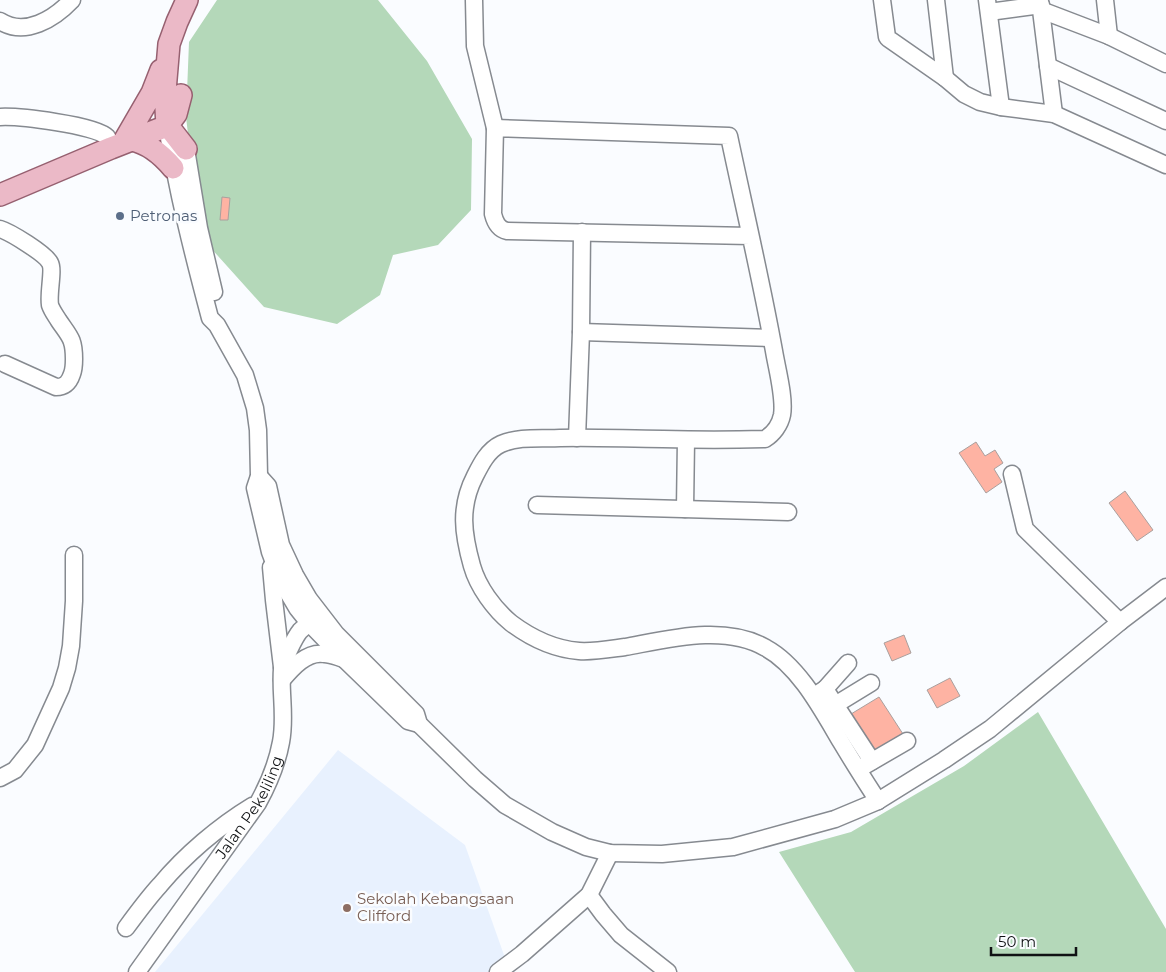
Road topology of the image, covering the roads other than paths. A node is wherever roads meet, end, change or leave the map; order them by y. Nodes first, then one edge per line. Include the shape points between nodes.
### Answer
1 (72, 0) edge
2 (187, 0) edge
3 (201, 0) edge
4 (474, 0) edge
5 (882, 0) edge
6 (936, 0) edge
7 (1105, 0) edge
8 (1041, 5) edge
9 (988, 6) edge
10 (0, 21) edge
11 (1109, 36) junction
12 (170, 44) junction
13 (1166, 64) edge
14 (1048, 66) junction
15 (946, 78) junction
16 (181, 95) junction
17 (1000, 107) junction
18 (1054, 114) junction
19 (0, 117) edge
20 (1166, 121) edge
21 (166, 126) junction
22 (495, 128) junction
23 (122, 143) junction
24 (186, 149) junction
25 (1164, 160) edge
26 (174, 168) junction
27 (0, 195) edge
28 (0, 229) edge
29 (582, 232) junction
30 (750, 236) junction
31 (217, 325) junction
32 (581, 332) junction
33 (771, 338) junction
34 (5, 364) dead end
35 (577, 438) junction
36 (686, 440) junction
37 (1012, 474) dead end
38 (259, 476) junction
39 (536, 505) dead end
40 (685, 509) junction
41 (788, 512) dead end
42 (270, 552) junction
43 (74, 555) dead end
44 (1166, 587) edge
45 (309, 599) junction
46 (1120, 622) junction
47 (309, 623) junction
48 (336, 634) junction
49 (344, 659) junction
50 (848, 663) dead end
51 (282, 673) junction
52 (871, 683) dead end
53 (819, 693) junction
54 (835, 705) junction
55 (419, 724) junction
56 (907, 741) dead end
57 (872, 761) junction
58 (857, 769) junction
59 (0, 778) edge
60 (878, 801) junction
61 (258, 802) junction
62 (610, 853) junction
63 (589, 895) junction
64 (126, 928) dead end
65 (137, 972) edge
66 (498, 972) edge
67 (668, 972) edge

1 - 10 street via 60,12 40,23 21,28
2 - 12 main road
3 - 16 main road via 183,44
4 - 22 street via 475,46
5 - 15 street via 889,40
6 - 15 street
7 - 11 street
8 - 9 street
8 - 11 street
8 - 14 street
9 - 17 street
11 - 13 street
12 - 21 main road via 165,91
12 - 23 main road via 152,93
14 - 18 street
14 - 20 street
15 - 17 street via 964,94
16 - 21 main road via 176,114
16 - 24 main road
17 - 18 street
18 - 25 street
19 - 23 street via 29,118 89,128
21 - 23 main road
21 - 24 main road
21 - 26 street
22 - 29 street via 493,214 498,226 507,231
22 - 30 street via 729,136
23 - 26 main road via 137,141 163,156
23 - 27 main road
24 - 31 street via 199,228 220,317
26 - 31 street via 195,264 210,318
28 - 34 street via 50,261 51,306 74,346 74,369 63,387 56,387
29 - 30 street
29 - 32 street
30 - 33 street
31 - 38 street via 244,375 254,408
32 - 33 street
32 - 35 street
33 - 36 street via 783,402 782,417 773,434 765,440
35 - 36 street
35 - 53 street via 511,440 498,445 490,451 471,484 465,502 467,547 474,574 505,618 541,642 578,651 598,651 690,636 735,637 768,648
36 - 40 street
37 - 46 street via 1025,529
38 - 42 street via 255,488
38 - 45 street via 268,486 281,545
39 - 40 street
40 - 41 street
42 - 47 street via 284,586
42 - 51 street
43 - 59 street via 71,646 61,688 35,745 15,770
44 - 46 street
45 - 47 street
45 - 48 street
46 - 60 street via 990,729
47 - 48 street
47 - 49 street
47 - 51 street, Jalan Pekeliling via 297,634
48 - 55 street via 416,714
49 - 51 street via 324,653 306,658
49 - 55 street via 408,721
50 - 53 street
51 - 61 street, Jalan Pekeliling via 282,740 270,781
52 - 54 street
53 - 54 street
53 - 58 street
54 - 57 street
55 - 62 street via 505,805 552,832 586,847
56 - 57 street
57 - 58 street
58 - 60 street
60 - 62 street via 835,819 733,846 662,854
61 - 64 street via 200,845 161,884
61 - 65 street, Jalan Pekeliling
62 - 63 street
63 - 66 street
63 - 67 street via 621,934

